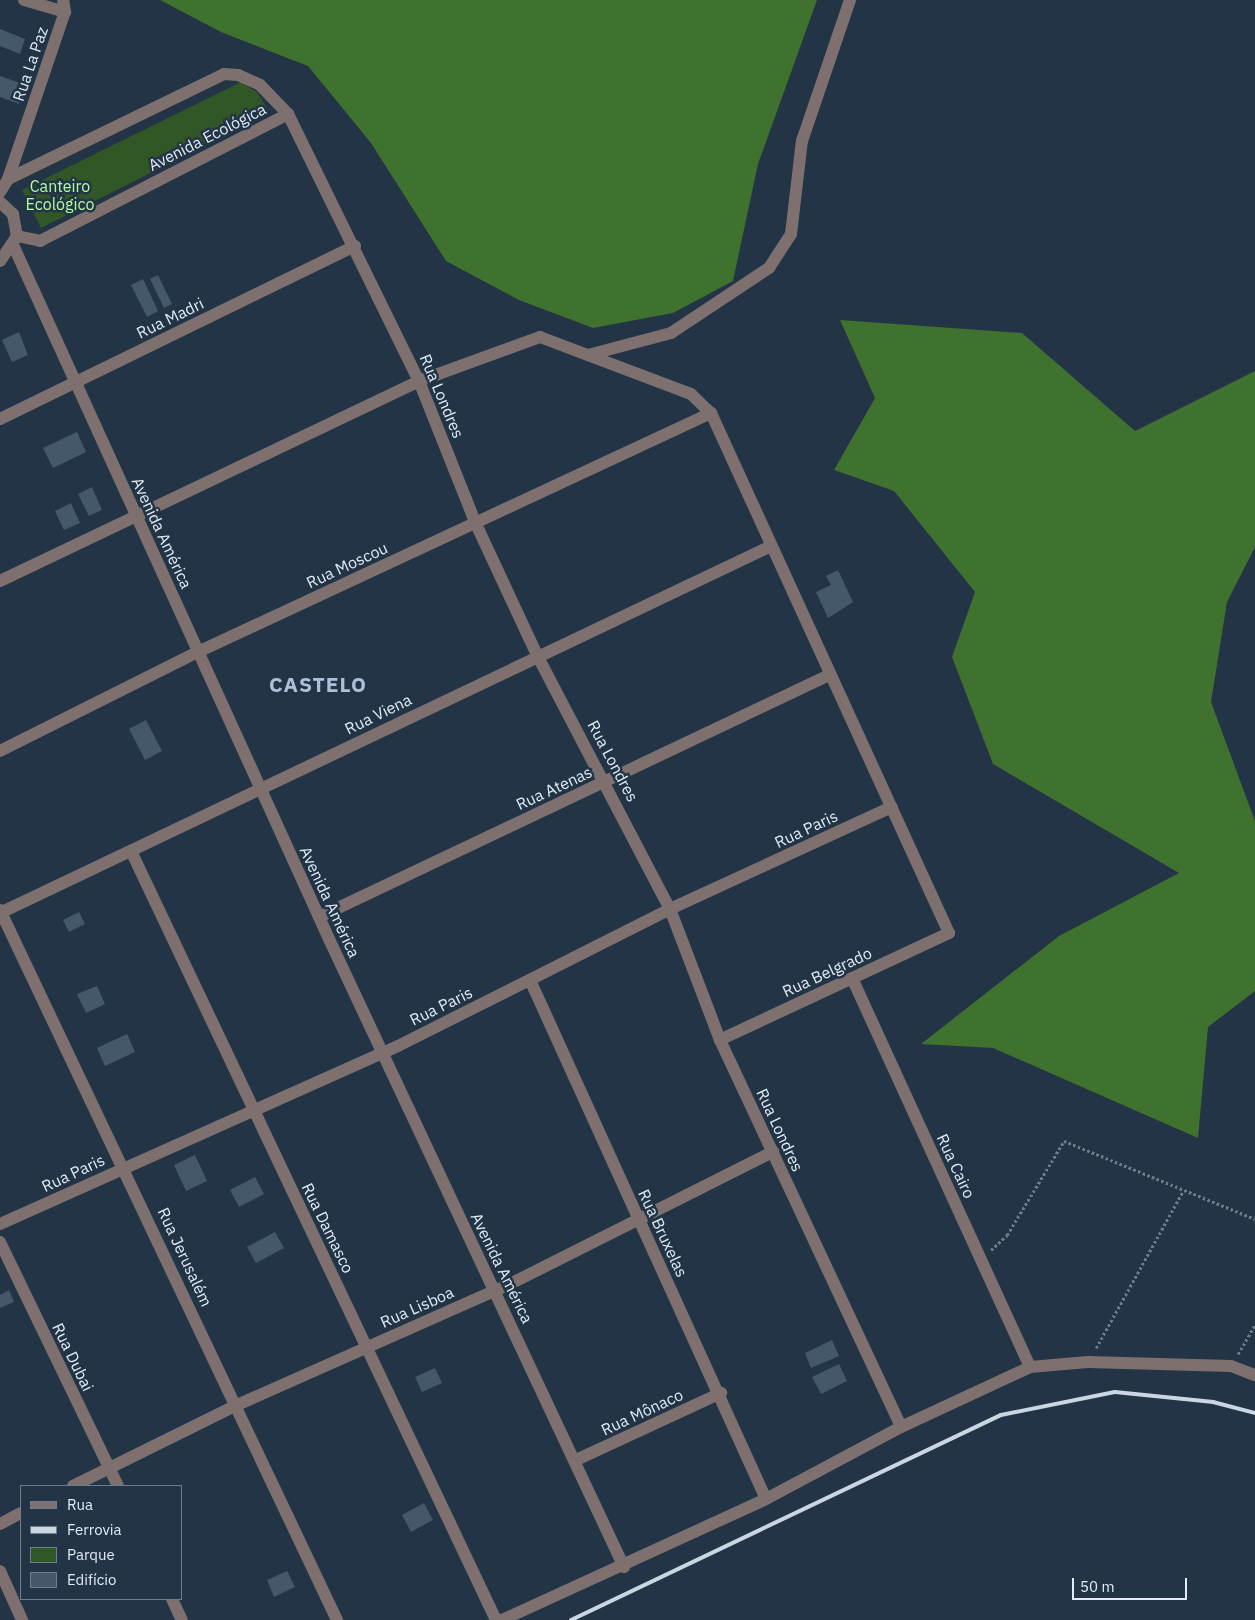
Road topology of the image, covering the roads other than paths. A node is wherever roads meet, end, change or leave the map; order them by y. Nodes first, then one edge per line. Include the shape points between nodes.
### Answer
1 (24, 0) edge
2 (850, 0) edge
3 (64, 6) edge
4 (288, 114) junction
5 (8, 179) junction
6 (0, 192) edge
7 (0, 202) edge
8 (15, 242) junction
9 (355, 246) junction
10 (0, 261) edge
11 (588, 355) junction
12 (419, 381) junction
13 (73, 383) junction
14 (711, 413) junction
15 (0, 418) edge
16 (136, 517) junction
17 (475, 522) junction
18 (771, 546) junction
19 (0, 581) edge
20 (200, 651) junction
21 (537, 655) junction
22 (829, 675) junction
23 (0, 751) edge
24 (606, 781) junction
25 (261, 789) junction
26 (892, 807) junction
27 (131, 851) junction
28 (670, 909) junction
29 (0, 911) edge
30 (318, 917) junction
31 (852, 978) junction
32 (530, 980) junction
33 (720, 1040) junction
34 (381, 1053) junction
35 (252, 1108) junction
36 (772, 1152) junction
37 (124, 1167) junction
38 (639, 1221) junction
39 (0, 1224) edge
40 (0, 1242) edge
41 (494, 1291) junction
42 (368, 1347) junction
43 (1030, 1367) junction
44 (1255, 1375) edge
45 (721, 1394) junction
46 (237, 1405) junction
47 (900, 1427) junction
48 (576, 1460) junction
49 (108, 1468) junction
50 (75, 1485) edge
51 (117, 1485) edge
52 (766, 1499) junction
53 (20, 1514) edge
54 (0, 1524) edge
55 (624, 1567) junction
56 (0, 1570) edge
57 (172, 1600) edge
58 (22, 1620) edge
59 (182, 1620) edge
60 (337, 1620) edge
61 (496, 1620) edge
62 (502, 1620) edge

1 - 3 street
2 - 11 street via 802,141 791,234 769,268 671,333
3 - 5 street, Rua La Paz
4 - 5 street, Avenida Ecológica via 260,85 238,74 224,74
4 - 8 street, Avenida Ecológica via 40,241
4 - 9 street, Rua Londres
5 - 6 street, Rua La Paz
7 - 8 street, Avenida América via 13,214
8 - 10 street
8 - 13 street, Avenida América
9 - 12 street, Rua Londres
9 - 13 street, Rua Madri
11 - 12 street via 540,337
11 - 14 street via 691,394
12 - 16 street
12 - 17 street, Rua Londres
13 - 15 street, Rua Madri
13 - 16 street, Avenida América
14 - 17 street, Rua Moscou
14 - 18 street
16 - 19 street
16 - 20 street, Avenida América
17 - 20 street, Rua Moscou
17 - 21 street, Rua Londres
18 - 21 street, Rua Viena
18 - 22 street
20 - 23 street, Rua Moscou
20 - 25 street, Avenida América
21 - 24 street, Rua Londres
21 - 25 street, Rua Viena
22 - 24 street, Rua Atenas
22 - 26 street
24 - 28 street, Rua Londres
24 - 30 street, Rua Atenas
25 - 27 street, Rua Viena
25 - 30 street, Avenida América
26 - 28 street, Rua Paris
26 - 31 street, Rua Belgrado via 948,933
27 - 29 street, Rua Viena
27 - 35 street, Rua Damasco
28 - 32 street, Rua Paris
28 - 33 street, Rua Londres
29 - 37 street, Rua Jerusalém
30 - 34 street, Avenida América
31 - 33 street, Rua Belgrado
31 - 43 street, Rua Cairo
32 - 34 street, Rua Paris
32 - 38 street, Rua Bruxelas
33 - 36 street, Rua Londres
34 - 35 street, Rua Paris
34 - 41 street, Avenida América
35 - 37 street, Rua Paris
35 - 42 street, Rua Damasco
36 - 38 street, Rua Lisboa
36 - 47 street, Rua Londres
37 - 39 street, Rua Paris
37 - 46 street, Rua Jerusalém
38 - 41 street, Rua Lisboa
38 - 45 street, Rua Bruxelas
40 - 49 street, Rua Dubai
41 - 42 street, Rua Lisboa
41 - 48 street, Avenida América
42 - 46 street, Rua Lisboa
42 - 61 street, Rua Damasco
43 - 44 street via 1088,1362 1231,1366
43 - 47 street
45 - 48 street, Rua Mônaco
45 - 52 street, Rua Bruxelas
46 - 49 street, Rua Lisboa
46 - 60 street, Rua Jerusalém
47 - 52 street
48 - 55 street, Avenida América
49 - 50 street, Rua Lisboa
49 - 51 street, Rua Dubai
52 - 55 street
53 - 54 street
55 - 62 street
56 - 58 street
57 - 59 street

